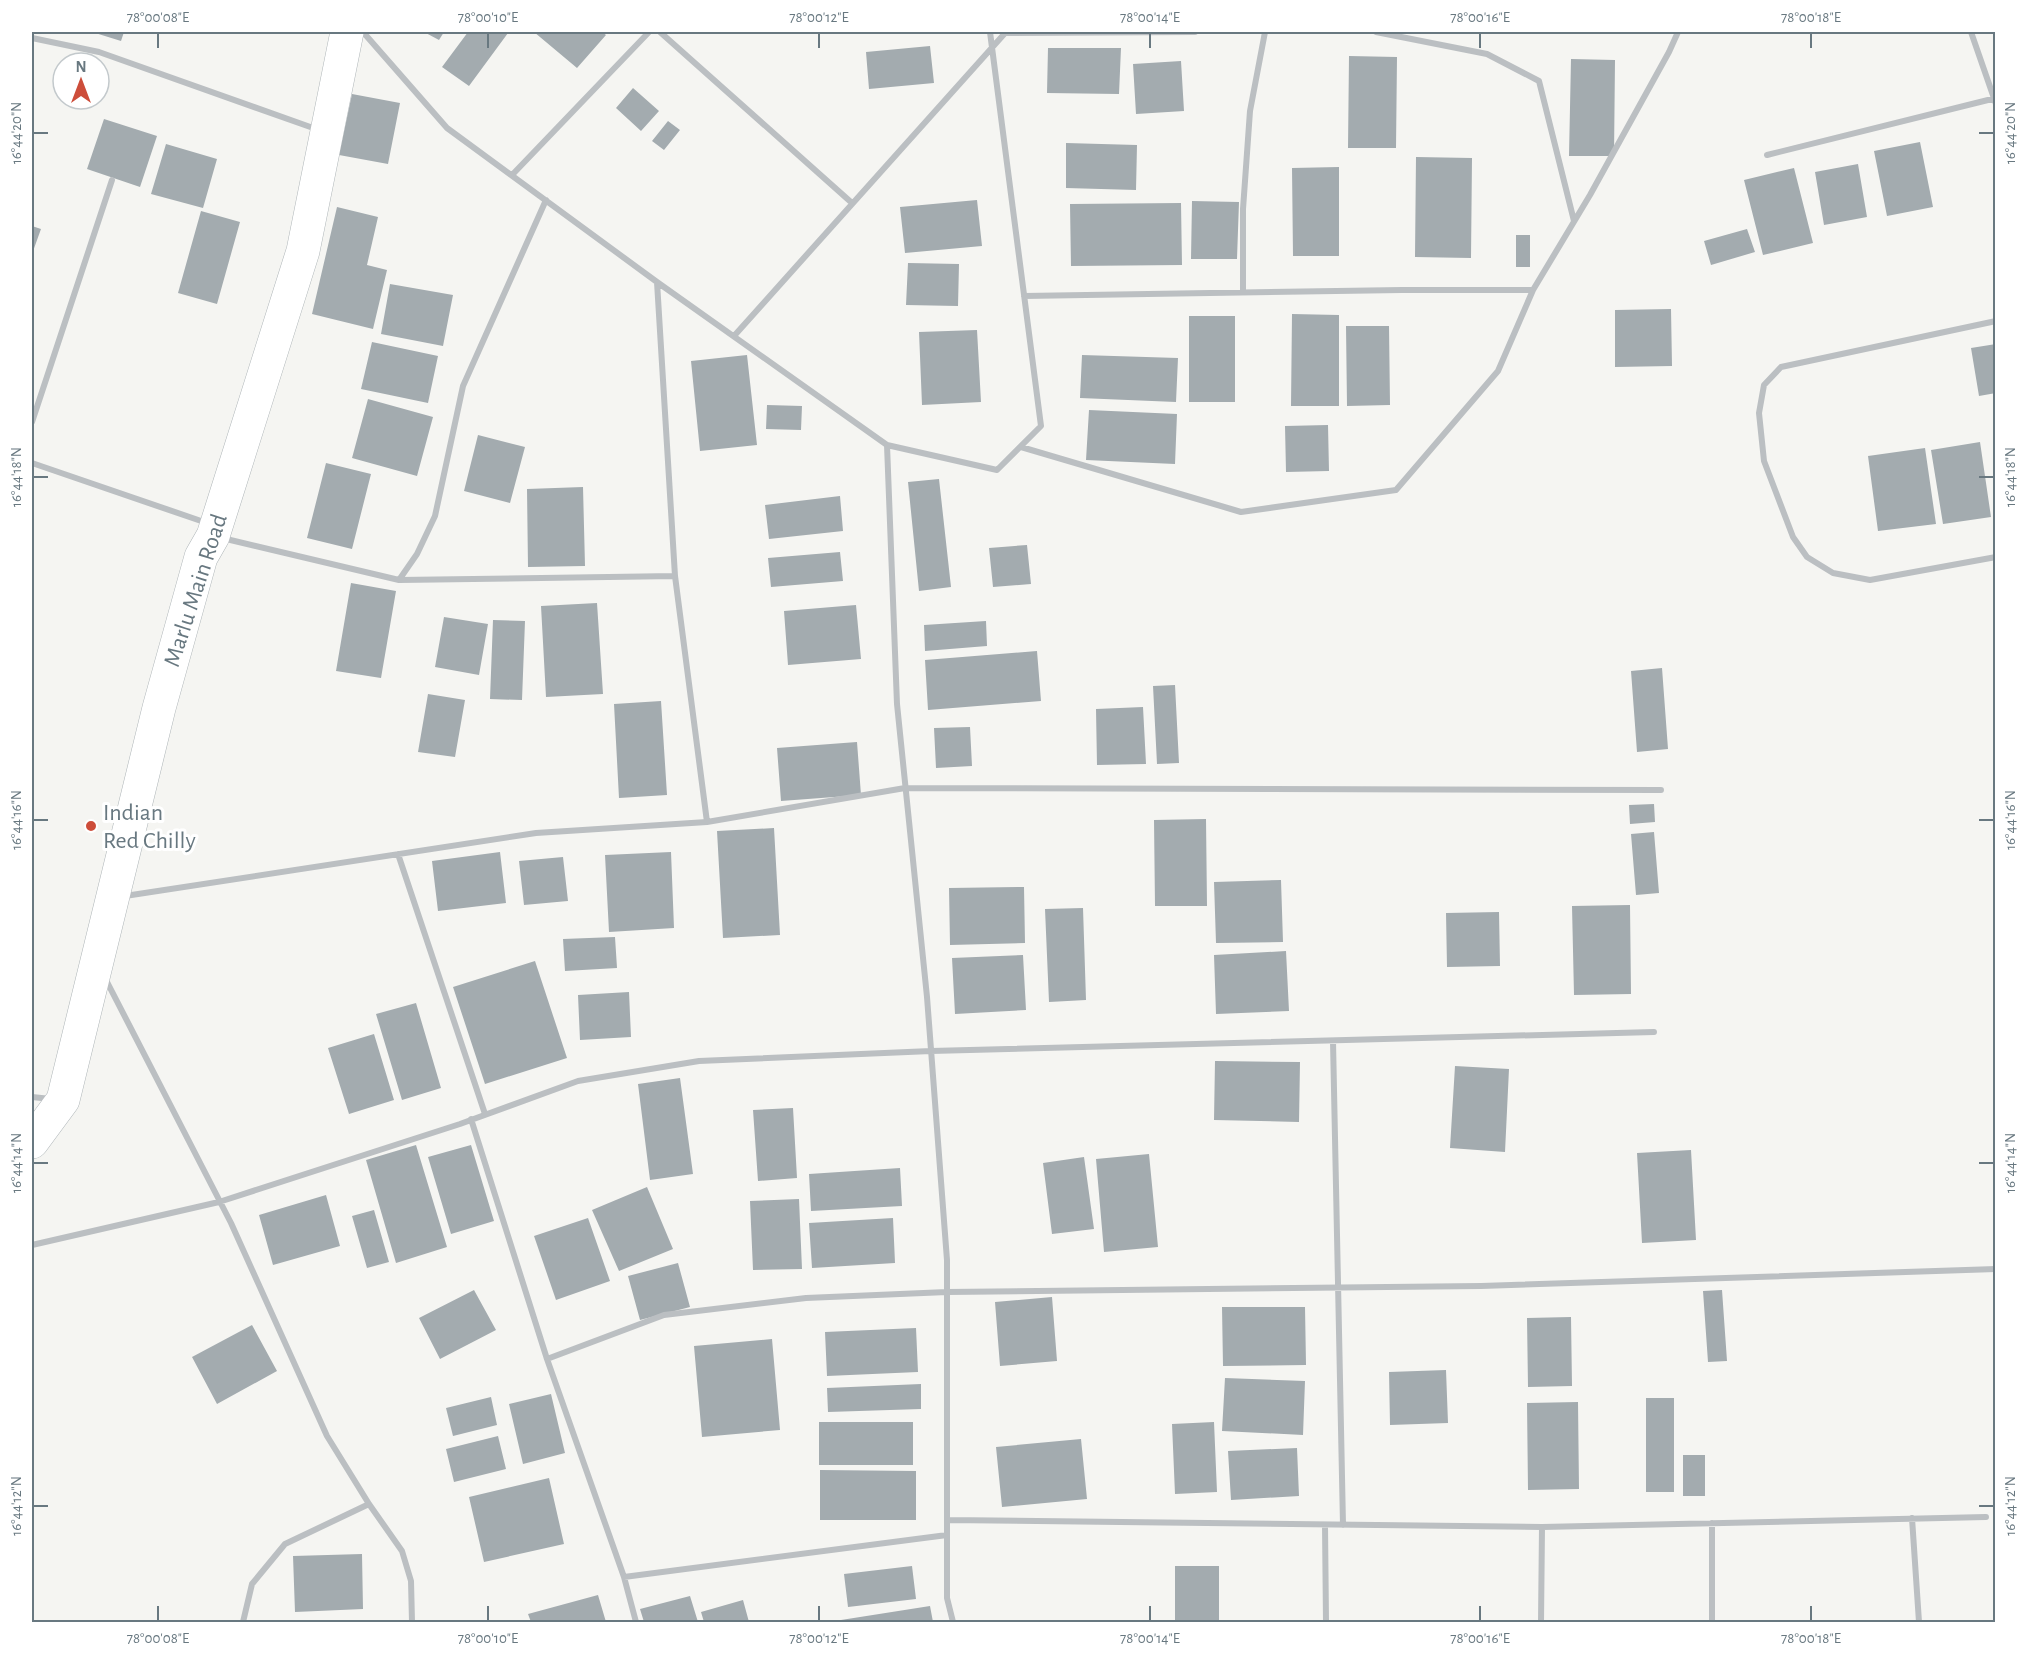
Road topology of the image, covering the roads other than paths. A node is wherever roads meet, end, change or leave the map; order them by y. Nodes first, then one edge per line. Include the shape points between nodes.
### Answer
1 (347, 32) edge
2 (363, 32) edge
3 (649, 32) edge
4 (660, 32) edge
5 (990, 32) edge
6 (1005, 32) edge
7 (1195, 32) edge
8 (1265, 32) edge
9 (1376, 32) edge
10 (1678, 32) edge
11 (1971, 32) edge
12 (32, 38) edge
13 (992, 48) junction
14 (1995, 100) edge
15 (327, 132) junction
16 (1767, 155) dead end
17 (512, 175) junction
18 (112, 180) dead end
19 (546, 200) junction
20 (852, 203) junction
21 (1574, 220) junction
22 (657, 282) junction
23 (1533, 290) junction
24 (1243, 292) junction
25 (1024, 296) junction
26 (1995, 321) edge
27 (734, 336) junction
28 (32, 422) edge
29 (887, 445) junction
30 (1021, 447) junction
31 (32, 463) edge
32 (214, 531) junction
33 (1995, 557) edge
34 (675, 576) junction
35 (399, 580) junction
36 (905, 788) junction
37 (1661, 790) dead end
38 (707, 822) junction
39 (398, 854) junction
40 (112, 898) junction
41 (97, 961) junction
42 (1654, 1032) dead end
43 (1333, 1041) junction
44 (931, 1052) junction
45 (32, 1097) edge
46 (63, 1100) junction
47 (485, 1114) junction
48 (471, 1119) junction
49 (32, 1142) edge
50 (219, 1202) junction
51 (32, 1245) edge
52 (1995, 1269) edge
53 (1338, 1287) junction
54 (947, 1292) junction
55 (547, 1359) junction
56 (369, 1504) junction
57 (1986, 1517) dead end
58 (1912, 1518) junction
59 (947, 1520) junction
60 (1712, 1523) junction
61 (1325, 1525) junction
62 (1343, 1525) junction
63 (1542, 1527) junction
64 (947, 1535) junction
65 (624, 1577) junction
66 (243, 1623) edge
67 (412, 1623) edge
68 (636, 1623) edge
69 (953, 1623) edge
70 (1326, 1623) edge
71 (1541, 1623) edge
72 (1712, 1623) edge
73 (1919, 1623) edge

1 - 15 street, Marlu Main Road
2 - 17 street via 447,128
3 - 17 street
4 - 20 street
5 - 13 street
6 - 7 street
6 - 13 street
8 - 24 street via 1250,111 1243,209
9 - 21 street via 1487,54 1539,81
10 - 21 street
11 - 14 street
12 - 15 street via 99,52
13 - 20 street
13 - 25 street
14 - 16 street
15 - 32 street, Marlu Main Road via 303,251
17 - 19 street
18 - 28 street
19 - 22 street
19 - 35 street via 464,386 435,516
20 - 27 street
21 - 23 street
22 - 27 street
22 - 34 street
23 - 24 street
23 - 30 street via 1498,371 1396,490 1241,512
24 - 25 street
25 - 30 street via 1041,426
26 - 33 street via 1781,367 1764,386 1759,413 1764,461 1793,537 1807,557 1833,573 1870,580
27 - 29 street
29 - 30 street via 997,470
29 - 36 street via 897,704
31 - 32 street
32 - 35 street
32 - 40 street, Marlu Main Road via 201,557
34 - 35 street
34 - 38 street
36 - 37 street
36 - 38 street
36 - 44 street
38 - 39 street via 536,833
39 - 40 street
39 - 47 street
40 - 41 street, Marlu Main Road
41 - 46 street, Marlu Main Road
41 - 50 street
42 - 43 street
43 - 44 street
43 - 53 street
44 - 47 street via 699,1061 578,1081
44 - 54 street
45 - 46 street
46 - 49 street, Marlu Main Road
47 - 48 street
48 - 50 street
48 - 55 street
50 - 51 street
50 - 56 street via 327,1436
52 - 53 street via 1707,1280
53 - 54 street
53 - 62 street
54 - 55 street via 806,1298 664,1315
54 - 59 street
55 - 65 street
56 - 66 street via 285,1544 252,1584
56 - 67 street via 402,1551 411,1581
57 - 58 street
58 - 60 street
58 - 73 street
59 - 61 street
59 - 64 street
60 - 63 street
60 - 72 street
61 - 62 street
61 - 70 street
62 - 63 street
63 - 71 street
64 - 65 street
64 - 69 street via 947,1598
65 - 68 street

